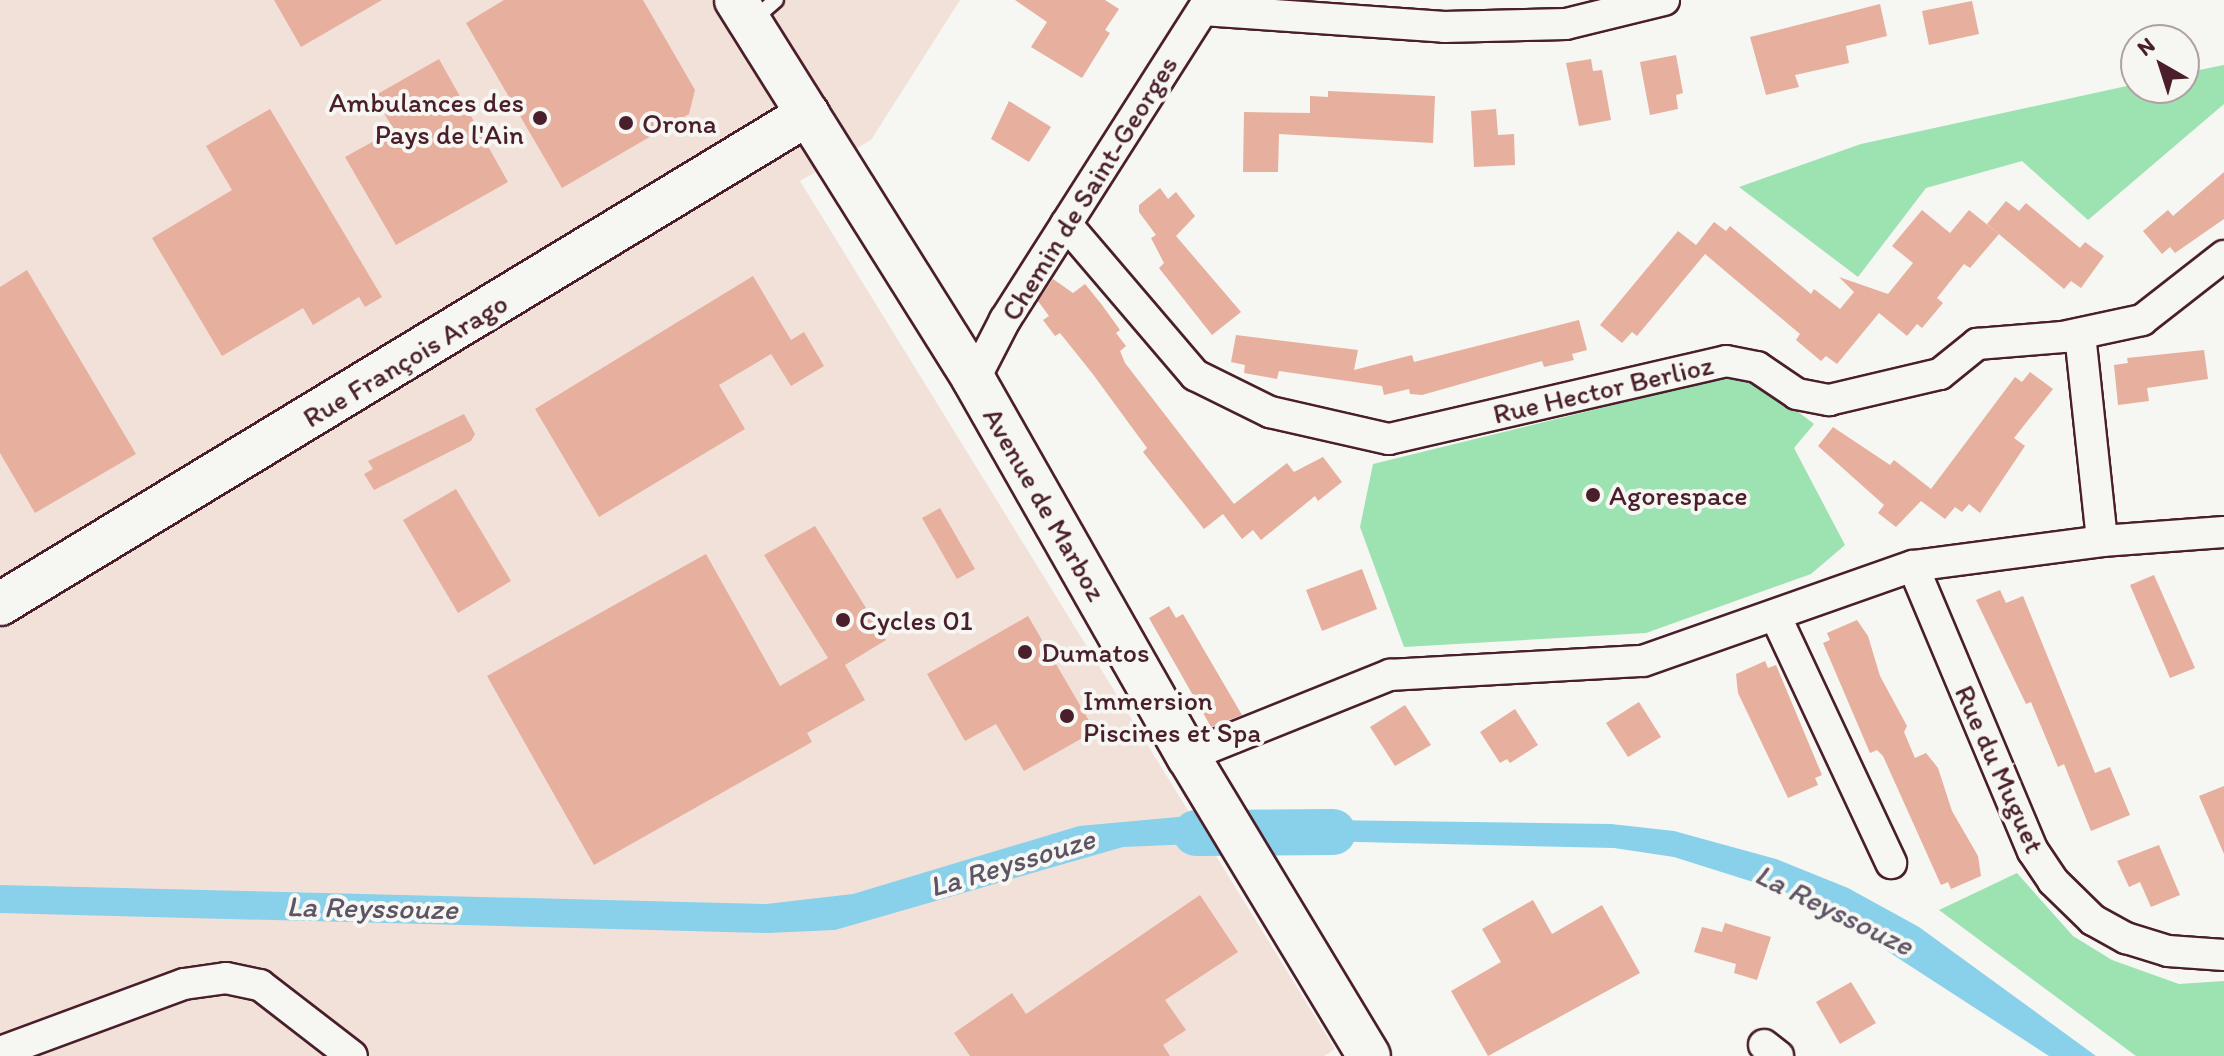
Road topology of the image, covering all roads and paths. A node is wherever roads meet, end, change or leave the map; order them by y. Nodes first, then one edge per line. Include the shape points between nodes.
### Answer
1 (1664, 0) edge
2 (1206, 5) edge
3 (754, 7) edge
4 (1568, 12) edge
5 (808, 114) junction
6 (1066, 224) junction
7 (2224, 256) edge
8 (2080, 334) junction
9 (974, 380) junction
10 (2224, 532) edge
11 (2102, 541) junction
12 (1913, 566) junction
13 (0, 604) edge
14 (1775, 615) junction
15 (1188, 756) junction
16 (1891, 863) dead end
17 (2224, 955) edge
18 (0, 1052) edge
19 (352, 1056) edge
20 (1369, 1056) edge

1 - 4 street
2 - 4 street via 1444,27
2 - 6 street, Chemin de Saint-Georges
3 - 5 main road, Avenue de Marboz
5 - 9 main road, Avenue de Marboz
5 - 13 main road, Rue François Arago
6 - 8 street, Rue Hector Berlioz via 1195,375 1270,412 1389,439 1726,361 1757,367 1797,394 1829,400 1940,374 1977,344
6 - 9 street, Chemin de Saint-Georges
7 - 8 street, Rue Hector Berlioz via 2142,320
8 - 11 street
9 - 15 main road, Avenue de Marboz
10 - 11 street
11 - 12 street
12 - 14 street
12 - 17 street, Rue du Muguet via 2033,851 2053,881 2093,920 2126,938 2168,951
14 - 15 street via 1643,661 1390,675
14 - 16 street
15 - 20 main road, Avenue de Marboz
18 - 19 street via 184,984 226,978 260,985

